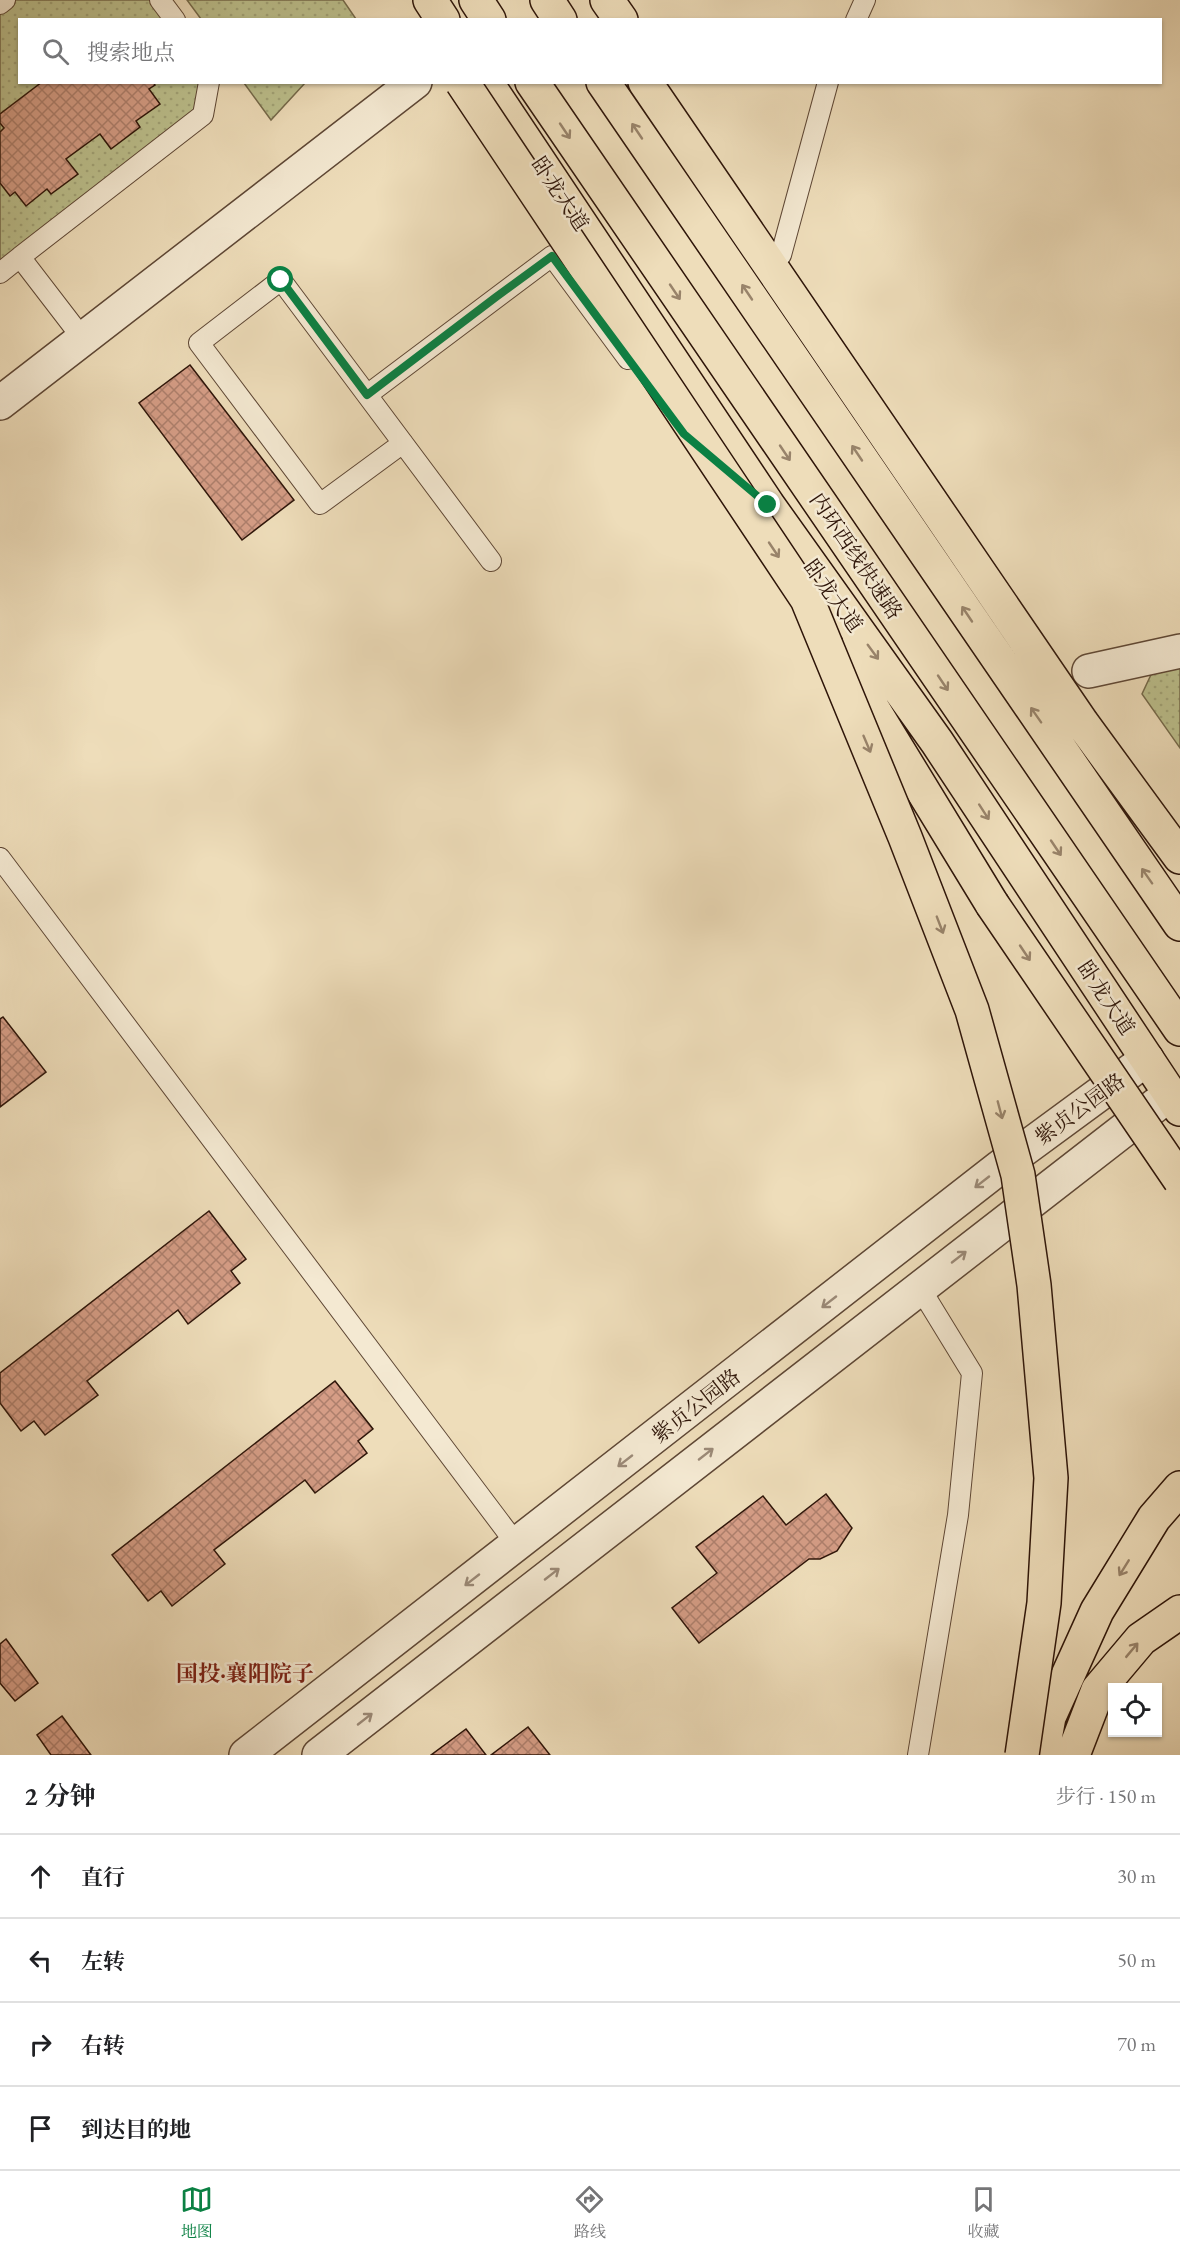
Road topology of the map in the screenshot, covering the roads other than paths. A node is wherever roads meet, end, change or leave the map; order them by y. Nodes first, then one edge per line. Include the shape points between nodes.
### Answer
1 (4, 0) edge
2 (160, 0) edge
3 (406, 0) edge
4 (430, 0) edge
5 (476, 0) edge
6 (547, 0) edge
7 (590, 0) edge
8 (607, 0) edge
9 (866, 0) edge
10 (0, 4) edge
11 (174, 18) edge
12 (419, 18) edge
13 (442, 18) edge
14 (488, 18) edge
15 (559, 18) edge
16 (602, 18) edge
17 (620, 18) edge
18 (857, 18) edge
19 (209, 84) edge
20 (412, 84) edge
21 (463, 84) edge
22 (487, 84) edge
23 (533, 84) edge
24 (604, 84) edge
25 (646, 84) edge
26 (664, 84) edge
27 (827, 84) edge
28 (781, 255) junction
29 (20, 257) junction
30 (0, 273) edge
31 (83, 339) junction
32 (367, 395) junction
33 (0, 403) edge
34 (403, 443) junction
35 (768, 505) junction
36 (491, 561) dead end
37 (807, 599) junction
38 (1180, 651) edge
39 (1089, 671) dead end
40 (1180, 843) edge
41 (1180, 857) edge
42 (0, 858) edge
43 (1180, 924) edge
44 (1180, 1029) edge
45 (1147, 1059) junction
46 (1175, 1102) edge
47 (1180, 1180) edge
48 (920, 1288) junction
49 (1180, 1488) edge
50 (518, 1545) junction
51 (1180, 1612) edge
52 (246, 1755) edge
53 (319, 1755) edge
54 (918, 1755) edge
55 (1022, 1755) edge
56 (1042, 1755) edge
57 (1073, 1755) edge

1 - 10 lane
2 - 11 lane
3 - 12 highway
4 - 13 highway
5 - 14 highway
6 - 15 highway
7 - 16 highway
8 - 17 highway
9 - 18 lane
19 - 29 lane via 203,115
20 - 31 street
21 -> 37 highway, bridge
22 - 35 highway, 卧龙大道
23 -> 44 highway, 内环西线快速路
43 -> 24 highway
25 - 41 highway via 1075,713
26 - 28 highway
27 - 28 lane
28 - 40 highway
29 - 30 lane
29 - 31 lane
31 - 33 street
32 - 34 lane
32 - 34 lane via 281,280 199,344 320,504
32 - 35 lane via 552,256 684,434
34 - 36 lane
35 -> 45 highway, 卧龙大道 via 937,742
37 -> 47 highway, bridge via 992,904
37 -> 55 highway, bridge via 972,1010 1018,1175 1034,1285 1051,1478 1044,1603
38 - 39 street
42 - 50 lane
45 - 46 highway, 卧龙大道
45 -> 50 street, 紫贞公园路 via 1000,1167
48 -> 46 street, 紫贞公园路
53 -> 48 street, 紫贞公园路
48 - 54 lane via 972,1373 958,1515
49 -> 56 highway via 1155,1518 1097,1611 1049,1717
50 -> 52 street, 紫贞公园路
57 -> 51 highway via 1098,1690 1141,1639

